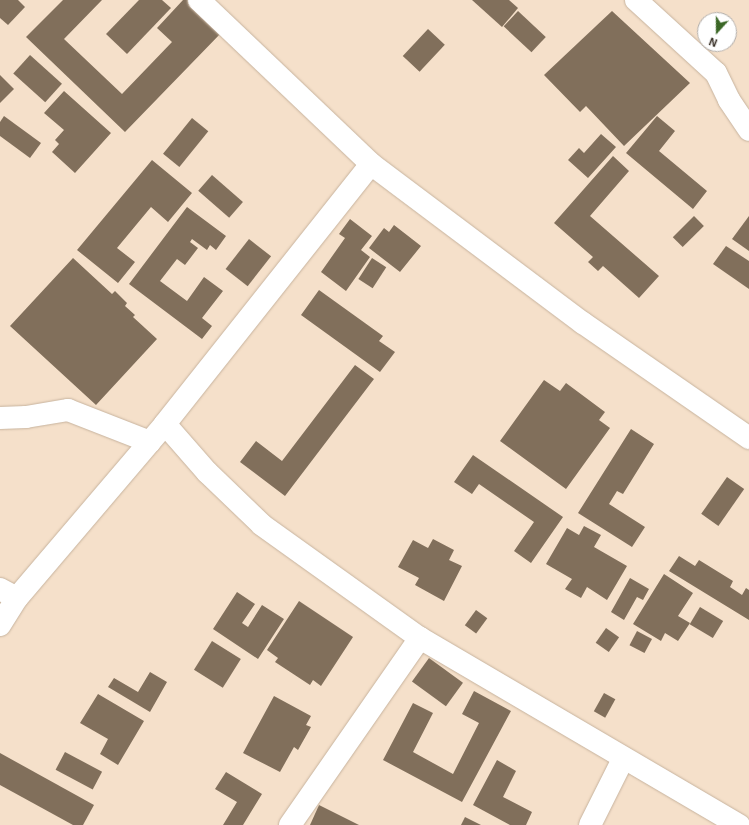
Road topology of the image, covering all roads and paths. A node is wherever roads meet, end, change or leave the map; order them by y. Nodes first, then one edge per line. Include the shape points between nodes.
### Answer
1 (199, 0) edge
2 (636, 0) edge
3 (749, 130) edge
4 (371, 164) junction
5 (0, 418) edge
6 (165, 424) junction
7 (749, 438) edge
8 (150, 442) junction
9 (9, 593) edge
10 (0, 625) edge
11 (420, 638) junction
12 (623, 759) junction
13 (290, 825) edge
14 (590, 825) edge
15 (739, 825) edge

1 - 4 street
2 - 3 street via 716,73 729,100
4 - 6 street
4 - 7 street via 583,323
5 - 8 street via 26,417 68,410
6 - 8 street
6 - 11 street via 207,472 262,525
8 - 9 street
9 - 10 street
11 - 12 street
11 - 13 street
12 - 14 street
12 - 15 street

